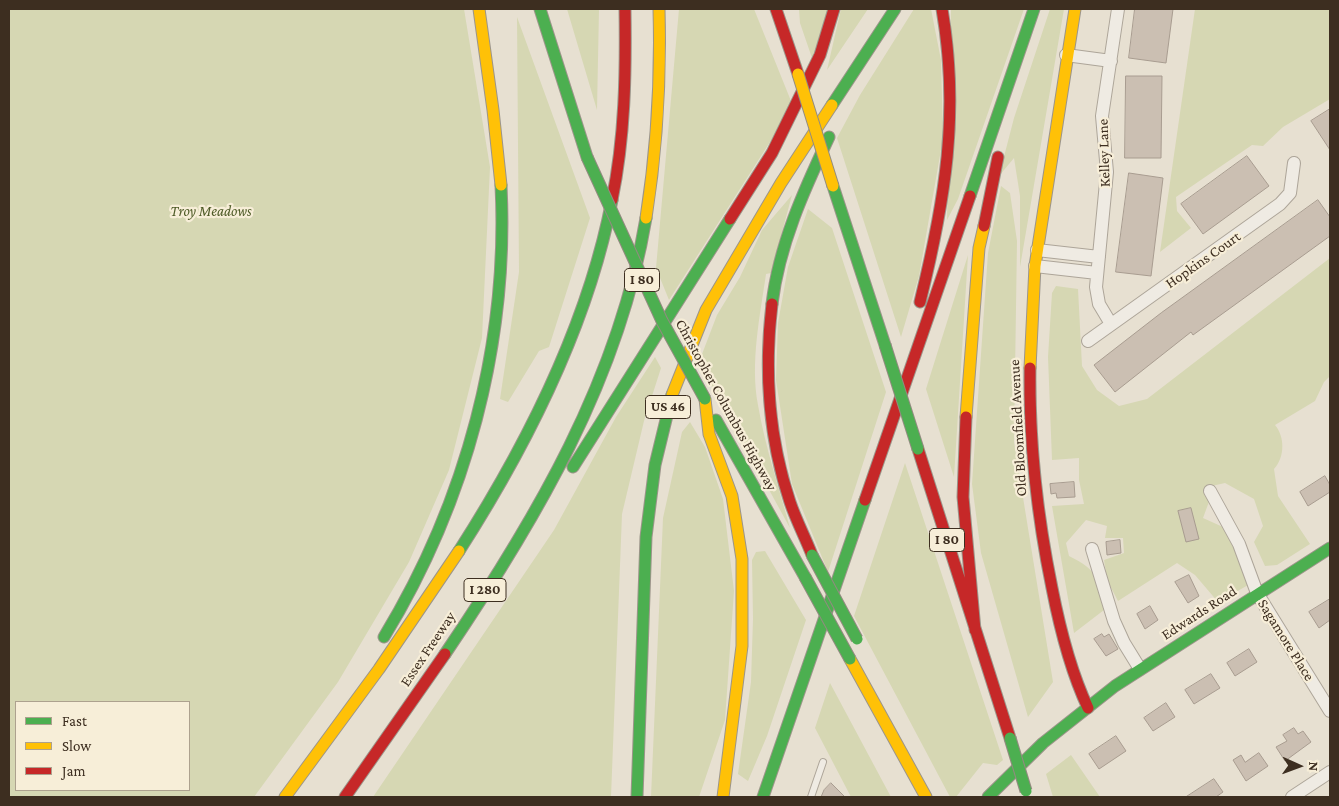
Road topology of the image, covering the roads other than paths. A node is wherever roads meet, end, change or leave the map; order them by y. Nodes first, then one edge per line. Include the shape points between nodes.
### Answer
1 (479, 9) edge
2 (540, 9) edge
3 (625, 9) edge
4 (659, 9) edge
5 (776, 9) edge
6 (834, 9) edge
7 (895, 9) edge
8 (1034, 9) edge
9 (1075, 9) edge
10 (1118, 9) edge
11 (943, 11) edge
12 (1066, 55) junction
13 (1111, 61) junction
14 (857, 66) junction
15 (849, 101) dead end
16 (1003, 103) junction
17 (834, 127) dead end
18 (1294, 163) dead end
19 (1037, 250) junction
20 (1099, 258) junction
21 (1035, 266) junction
22 (1097, 273) junction
23 (1111, 324) junction
24 (1088, 341) dead end
25 (916, 356) junction
26 (705, 399) junction
27 (547, 489) junction
28 (1210, 491) dead end
29 (1330, 548) edge
30 (1092, 549) dead end
31 (1257, 593) junction
32 (975, 630) junction
33 (859, 643) dead end
34 (377, 647) dead end
35 (1140, 669) junction
36 (363, 671) dead end
37 (1088, 708) junction
38 (1330, 711) edge
39 (910, 743) dead end
40 (312, 762) junction
41 (823, 762) dead end
42 (912, 771) junction
43 (1330, 772) edge
44 (1027, 794) edge
45 (285, 797) edge
46 (345, 797) edge
47 (637, 797) edge
48 (723, 797) edge
49 (764, 797) edge
50 (810, 797) edge
51 (926, 797) edge
52 (988, 797) edge
53 (1292, 797) edge

1 - 34 main road via 495,118 502,214 498,306 490,360 478,415 452,498 406,597
2 - 26 main road, Christopher Columbus Highway / I 80, bridge via 587,157 662,321
3 - 40 main road via 625,106 616,179 601,249 567,348 538,414 477,522
4 - 27 main road, Essex Freeway via 658,125 638,254 595,391
5 - 32 main road, I 80, bridge
6 - 27 main road via 820,55 772,153 564,482
7 - 14 main road, US 46
8 - 16 main road
9 - 12 main road, Old Bloomfield Avenue
10 - 13 street, Kelley Lane
11 - 25 main road via 950,69 950,134 934,241 912,334
12 - 13 street
12 - 19 main road, Old Bloomfield Avenue
13 - 20 street, Kelley Lane via 1102,116 1107,172
14 - 15 main road via 858,84
14 - 47 main road, US 46 via 719,286 690,347 669,405 655,465 646,537
16 - 25 main road
16 - 32 main road via 1007,119 979,248 964,429 963,497
17 - 33 main road, bridge via 814,165 787,239 772,296 766,353 767,399 775,453 789,504
18 - 23 street, Hopkins Court via 1290,193 1280,204
19 - 20 street
19 - 21 main road, Old Bloomfield Avenue
20 - 22 street, Kelley Lane
21 - 22 street
21 - 37 main road, Old Bloomfield Avenue via 1029,398 1038,514 1066,645 1079,690
22 - 23 street, Kelley Lane via 1097,297
23 - 24 street, Hopkins Court
25 - 49 main road
26 - 42 main road, Christopher Columbus Highway / I 80, bridge
26 - 48 main road via 709,434 732,496 742,559 742,646
27 - 46 main road, Essex Freeway / I 280 via 464,624
28 - 31 street, Sagamore Place via 1239,544
29 - 31 main road, Edwards Road
30 - 35 street via 1114,622
31 - 35 main road, Edwards Road
31 - 38 street, Sagamore Place
32 - 44 main road, I 80, bridge
35 - 37 main road, Edwards Road
36 - 40 main road
37 - 52 main road via 1043,743
39 - 42 main road
40 - 45 main road
41 - 50 lane
42 - 51 main road, Christopher Columbus Highway / I 80
43 - 53 street

